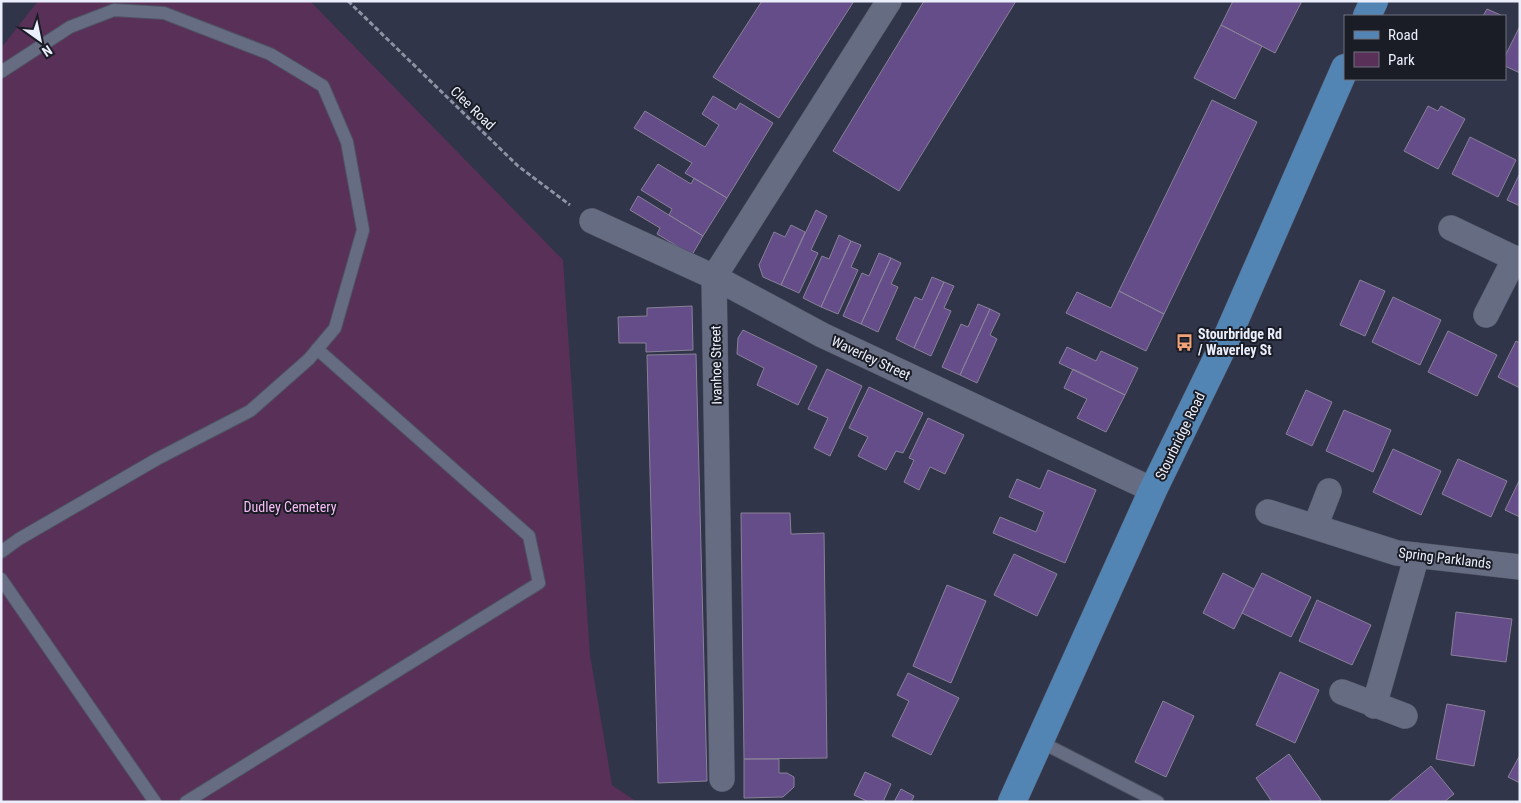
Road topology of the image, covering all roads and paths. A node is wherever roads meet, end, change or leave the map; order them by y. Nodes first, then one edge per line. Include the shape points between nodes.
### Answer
1 (348, 1) edge
2 (889, 1) edge
3 (1374, 1) edge
4 (1368, 15) edge
5 (1344, 70) edge
6 (1, 72) edge
7 (592, 221) joint
8 (1451, 228) dead end
9 (1517, 260) edge
10 (714, 277) junction
11 (1486, 315) dead end
12 (318, 348) junction
13 (1153, 490) junction
14 (1329, 491) dead end
15 (1268, 512) dead end
16 (1315, 527) junction
17 (1, 552) edge
18 (1417, 555) junction
19 (1520, 567) edge
20 (1, 579) edge
21 (1342, 692) dead end
22 (1374, 706) junction
23 (1405, 716) dead end
24 (1039, 741) junction
25 (722, 779) dead end
26 (154, 802) edge
27 (186, 802) edge
28 (1012, 802) edge
29 (1158, 802) edge

1 - 7 path, Clee Road via 518,166
2 - 10 street
3 - 4 main road
5 - 13 main road, Stourbridge Road via 1225,342
6 - 12 lane via 70,27 114,10 164,13 218,32 270,54 323,86 346,142 364,230 335,328
7 - 10 street, Waverley Street
8 - 9 street
9 - 11 street
10 - 13 street, Waverley Street via 822,335
10 - 25 street, Ivanhoe Street
12 - 17 lane via 250,411 157,459
12 - 27 lane via 529,536 538,583
13 - 24 main road, Stourbridge Road
14 - 16 street
15 - 16 street, Spring Parklands
16 - 18 street, Spring Parklands via 1396,553
18 - 19 street, Spring Parklands
18 - 22 street
20 - 26 lane
21 - 22 street
22 - 23 street
24 - 28 main road, Stourbridge Road
24 - 29 lane

